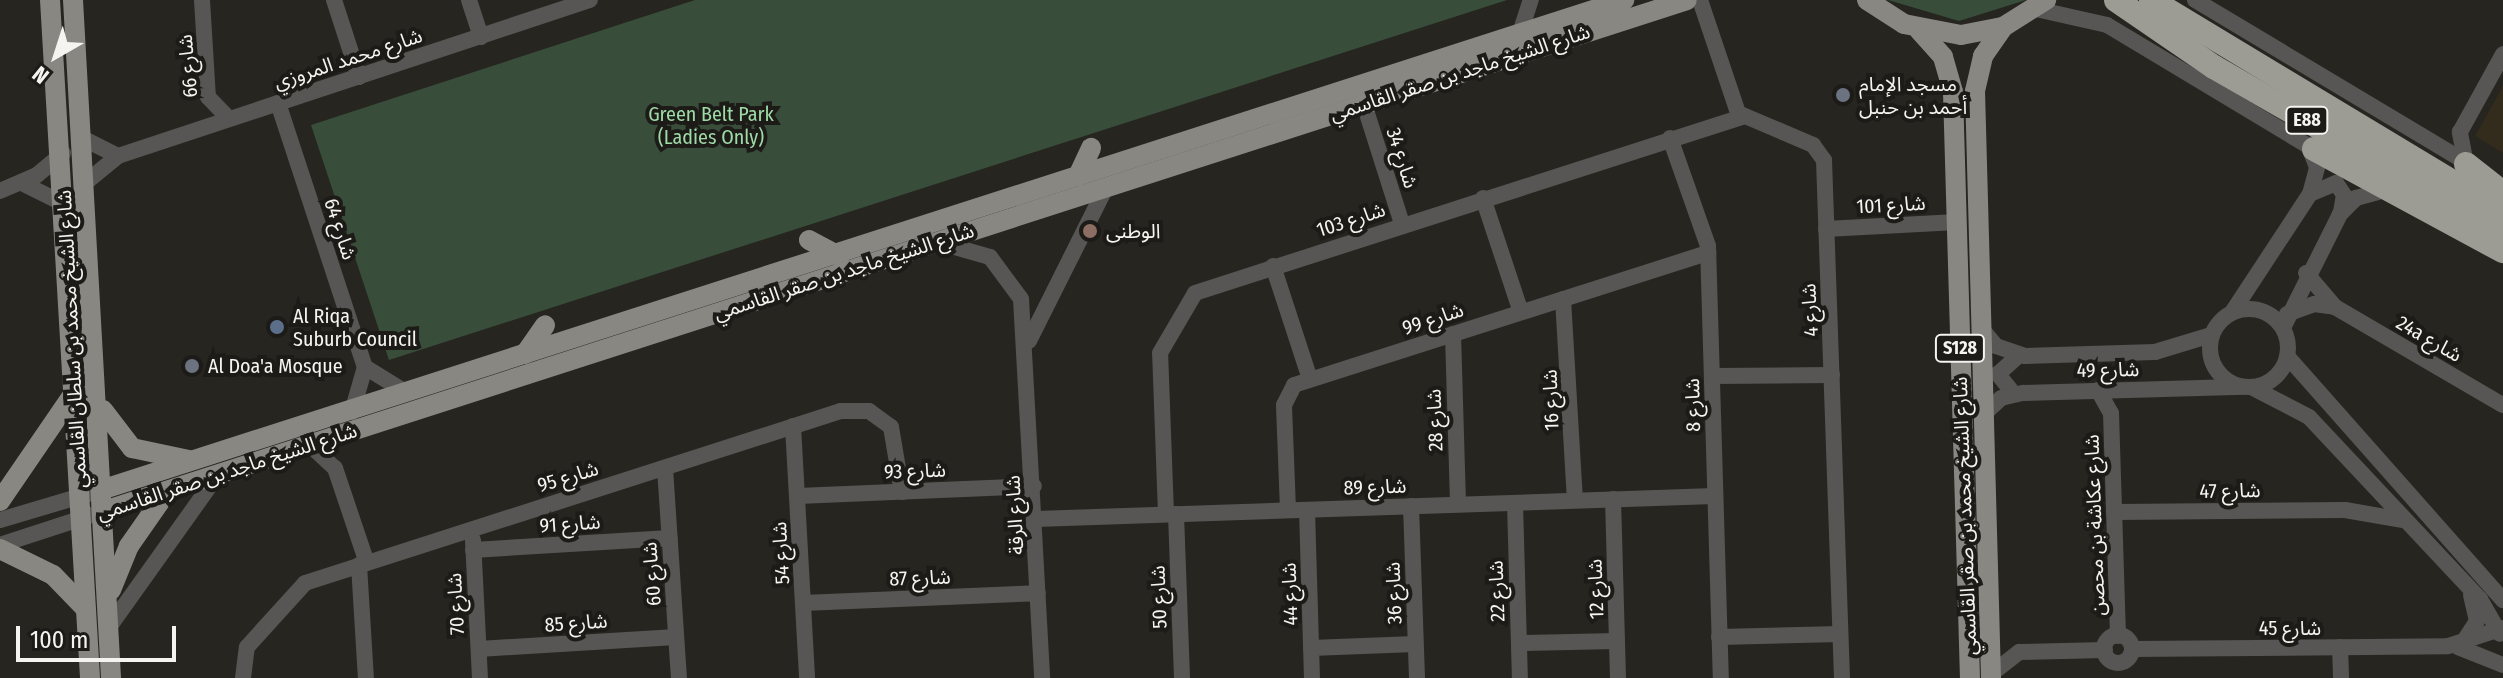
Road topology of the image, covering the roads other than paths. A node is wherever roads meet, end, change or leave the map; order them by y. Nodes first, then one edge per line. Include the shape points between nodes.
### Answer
1 (50, 0) edge
2 (73, 0) edge
3 (202, 0) edge
4 (334, 0) edge
5 (469, 0) edge
6 (590, 0) edge
7 (1532, 0) edge
8 (1624, 0) edge
9 (1687, 0) edge
10 (1700, 0) edge
11 (1867, 0) edge
12 (2116, 0) edge
13 (2151, 0) edge
14 (2195, 0) edge
15 (2041, 4) edge
16 (1563, 19) junction
17 (2003, 27) junction
18 (1919, 30) junction
19 (1520, 33) junction
20 (481, 37) junction
21 (2503, 54) edge
22 (1410, 67) junction
23 (359, 77) junction
24 (278, 103) junction
25 (1364, 104) junction
26 (2470, 110) junction
27 (1742, 117) junction
28 (229, 119) junction
29 (82, 138) junction
30 (1670, 138) junction
31 (2424, 139) junction
32 (2310, 146) junction
33 (1091, 148) dead end
34 (63, 153) junction
35 (118, 156) junction
36 (2466, 164) junction
37 (1078, 176) junction
38 (22, 183) junction
39 (85, 183) junction
40 (2503, 184) edge
41 (1106, 187) junction
42 (0, 191) edge
43 (2378, 192) junction
44 (2503, 193) edge
45 (2310, 194) junction
46 (1483, 198) junction
47 (66, 205) junction
48 (2503, 212) edge
49 (2340, 214) junction
50 (1957, 222) junction
51 (1402, 224) junction
52 (1826, 229) junction
53 (2503, 233) edge
54 (809, 240) dead end
55 (935, 242) junction
56 (2503, 251) edge
57 (1708, 253) junction
58 (839, 256) junction
59 (2503, 260) edge
60 (1273, 266) junction
61 (786, 271) junction
62 (2306, 273) junction
63 (762, 299) junction
64 (1563, 299) junction
65 (2335, 307) junction
66 (2233, 311) junction
67 (1521, 312) junction
68 (2285, 321) junction
69 (545, 325) dead end
70 (1980, 327) junction
71 (1453, 334) junction
72 (2211, 335) junction
73 (1027, 350) junction
74 (525, 354) junction
75 (2019, 355) junction
76 (2287, 356) junction
77 (365, 367) junction
78 (1832, 375) junction
79 (1712, 376) junction
80 (1310, 379) junction
81 (2248, 387) junction
82 (76, 390) junction
83 (2098, 390) junction
84 (2124, 390) junction
85 (408, 393) junction
86 (2014, 394) junction
87 (99, 402) junction
88 (2503, 405) edge
89 (352, 412) junction
90 (2111, 413) junction
91 (1982, 416) junction
92 (793, 426) junction
93 (345, 435) junction
94 (1962, 444) junction
95 (311, 446) junction
96 (1983, 454) junction
97 (335, 468) junction
98 (665, 468) junction
99 (210, 469) junction
100 (2371, 484) junction
101 (1034, 486) junction
102 (104, 489) junction
103 (902, 492) junction
104 (166, 493) junction
105 (79, 496) junction
106 (798, 496) junction
107 (1715, 496) junction
108 (1613, 499) junction
109 (1575, 500) junction
110 (0, 501) edge
111 (1515, 503) junction
112 (1458, 504) junction
113 (1411, 506) junction
114 (1288, 510) junction
115 (1307, 510) junction
116 (2345, 510) junction
117 (104, 511) junction
118 (2114, 512) junction
119 (1171, 514) junction
120 (80, 519) junction
121 (1036, 519) junction
122 (0, 520) edge
123 (2407, 522) junction
124 (472, 527) junction
125 (670, 538) junction
126 (0, 547) edge
127 (473, 550) junction
128 (363, 564) junction
129 (2465, 583) junction
130 (1038, 593) junction
131 (2503, 600) edge
132 (803, 603) junction
133 (107, 605) junction
134 (86, 609) junction
135 (1989, 626) junction
136 (107, 630) junction
137 (2501, 630) edge
138 (1840, 634) junction
139 (2118, 636) junction
140 (676, 637) junction
141 (1719, 637) junction
142 (1617, 641) junction
143 (1519, 643) junction
144 (1415, 644) junction
145 (2455, 645) junction
146 (2340, 647) junction
147 (1311, 648) junction
148 (479, 649) junction
149 (2132, 649) junction
150 (2105, 650) junction
151 (2019, 652) junction
152 (2503, 664) edge
153 (2118, 670) edge
154 (1984, 677) edge
155 (90, 678) edge
156 (111, 678) edge
157 (243, 678) edge
158 (366, 678) edge
159 (480, 678) edge
160 (679, 678) edge
161 (807, 678) edge
162 (1042, 678) edge
163 (1182, 678) edge
164 (1312, 678) edge
165 (1417, 678) edge
166 (1520, 678) edge
167 (1618, 678) edge
168 (1721, 678) edge
169 (1842, 678) edge
170 (2341, 678) edge

1 - 34 main road, شارع الشيخ محمد بن سلطان القاسمي
2 - 29 main road, شارع الشيخ محمد بن سلطان القاسمي
3 - 28 street, شارع 66 via 208,97
4 - 23 street
5 - 20 street
6 - 20 street, شارع محمد المروزي
7 - 16 street
7 - 19 street
8 - 16 main road, شارع الشيخ ماجد بن صقر القاسمي
9 - 25 main road, شارع الشيخ ماجد بن صقر القاسمي
10 - 27 street
11 - 18 main road
12 - 53 highway, E88 via 2214,67
13 - 48 highway, E88
14 - 31 street
15 - 17 main road
15 - 32 street via 2107,25
16 - 19 main road, شارع الشيخ ماجد بن صقر القاسمي
17 - 18 main road via 1961,35
17 - 70 main road, شارع الشيخ محمد بن صقر القاسمي / S128 via 1983,56 1975,91
18 - 50 main road, شارع الشيخ محمد بن صقر القاسمي / S128 via 1950,74
19 - 22 main road, شارع الشيخ ماجد بن صقر القاسمي
20 - 23 street, شارع محمد المروزي
21 - 26 street
22 - 25 main road via 1413,80
22 - 37 main road, شارع الشيخ ماجد بن صقر القاسمي
23 - 24 street, شارع محمد المروزي
24 - 28 street, شارع محمد المروزي
24 - 77 street, شارع 64
25 - 41 main road, شارع الشيخ ماجد بن صقر القاسمي
25 - 51 street, شارع 34
26 - 31 street via 2448,133
26 - 36 street via 2459,137
27 - 30 street, شارع 103
27 - 52 street, شارع 4 via 1820,151
28 - 35 street, شارع محمد المروزي
29 - 35 street
29 - 39 main road, شارع الشيخ محمد بن سلطان القاسمي
30 - 46 street, شارع 103
30 - 57 street, شارع 8
31 - 36 street
32 - 43 street
32 - 45 street via 2317,167
32 - 56 highway
33 - 37 main road
34 - 38 street
34 - 47 main road, شارع الشيخ محمد بن سلطان القاسمي
35 - 39 street, شارع محمد المروزي
36 - 40 street
36 - 44 highway
37 - 58 main road, شارع الشيخ ماجد بن صقر القاسمي
38 - 42 street
38 - 47 street
39 - 87 main road, شارع الشيخ محمد بن سلطان القاسمي
41 - 55 main road, شارع الشيخ ماجد بن صقر القاسمي
41 - 73 street, شارع الرقة
43 - 49 street via 2356,198
43 - 59 street
45 - 49 street via 2336,183 2344,195
45 - 66 street
46 - 51 street, شارع 103
46 - 67 street
47 - 82 main road, شارع الشيخ محمد بن سلطان القاسمي
49 - 62 street
50 - 52 street, شارع 101
50 - 94 main road, شارع الشيخ محمد بن صقر القاسمي / S128
51 - 60 street, شارع 103
52 - 78 street, شارع 4
54 - 58 main road
55 - 63 main road, شارع الشيخ ماجد بن صقر القاسمي
55 - 73 street, شارع الرقة via 981,252 1004,268 1021,299
57 - 64 street, شارع 99
57 - 79 street, شارع 8
58 - 61 main road, شارع الشيخ ماجد بن صقر القاسمي
60 - 80 street
60 - 119 street, شارع 103 via 1195,293 1164,339
61 - 63 main road via 757,289
61 - 74 main road, شارع الشيخ ماجد بن صقر القاسمي
62 - 65 street, 24a شارع
62 - 68 street
63 - 93 main road, شارع الشيخ ماجد بن صقر القاسمي
64 - 67 street, شارع 99
64 - 109 street, شارع 16
65 - 68 street via 2314,304
65 - 88 street, 24a شارع
66 - 68 street via 2257,309
66 - 72 street
67 - 71 street, شارع 99
68 - 76 street
69 - 74 main road
70 - 75 street via 1996,346
70 - 91 main road, شارع الشيخ محمد بن صقر القاسمي / S128
71 - 80 street, شارع 99
71 - 112 street, شارع 28
72 - 75 street, شارع 49 via 2140,354
72 - 81 street via 2213,365
73 - 101 street, شارع الرقة
74 - 85 main road, شارع الشيخ ماجد بن صقر القاسمي
75 - 86 street via 1998,374
76 - 81 street via 2277,375
76 - 131 street
77 - 85 street
77 - 89 street
78 - 79 street
78 - 138 street, شارع 4
79 - 107 street, شارع 8
80 - 114 street, شارع 99 via 1284,399
81 - 84 street, شارع 49
81 - 100 street via 2299,408
82 - 105 main road, شارع الشيخ محمد بن سلطان القاسمي
82 - 110 main road
83 - 84 street, شارع 49
83 - 86 street, شارع 49
83 - 90 street, شارع عكاشة بن محصن
84 - 90 street, شارع عكاشة بن محصن
85 - 89 main road, شارع الشيخ ماجد بن صقر القاسمي
86 - 91 street
87 - 99 main road via 115,432 141,453
87 - 102 main road, شارع الشيخ محمد بن سلطان القاسمي
89 - 99 main road, شارع الشيخ ماجد بن صقر القاسمي
90 - 118 street, شارع عكاشة بن محصن
91 - 96 main road, شارع الشيخ محمد بن صقر القاسمي / S128
92 - 98 street, شارع 95
92 - 103 street, شارع 95 via 848,409 875,414 897,439
92 - 106 street, شارع 54
93 - 95 main road, شارع الشيخ ماجد بن صقر القاسمي
93 - 97 street
94 - 96 main road via 1976,434
94 - 154 main road, شارع الشيخ محمد بن صقر القاسمي / S128
95 - 97 street
95 - 99 main road, شارع الشيخ ماجد بن صقر القاسمي
96 - 135 main road, شارع الشيخ محمد بن صقر القاسمي / S128
97 - 128 street
98 - 124 street, شارع 95
98 - 125 street, شارع 60
99 - 102 main road, شارع الشيخ ماجد بن صقر القاسمي
99 - 104 main road, شارع الشيخ ماجد بن صقر القاسمي
99 - 136 street
100 - 116 street via 2364,503
100 - 123 street
101 - 103 street, شارع 93
101 - 121 street, شارع الرقة
102 - 105 street, شارع الشيخ ماجد بن صقر القاسمي
102 - 117 main road, شارع الشيخ محمد بن سلطان القاسمي
103 - 106 street, شارع 93
104 - 117 main road, شارع الشيخ ماجد بن صقر القاسمي
104 - 133 main road via 129,546
105 - 120 main road, شارع الشيخ محمد بن سلطان القاسمي
105 - 122 street, شارع الشيخ ماجد بن صقر القاسمي
106 - 132 street, شارع 54
107 - 108 street, شارع 89
107 - 141 street, شارع 8
108 - 109 street, شارع 89
108 - 142 street, شارع 12
109 - 111 street, شارع 89
111 - 112 street, شارع 89
111 - 143 street, شارع 22
112 - 113 street, شارع 89
113 - 115 street, شارع 89
113 - 144 street, شارع 36
114 - 115 street, شارع 89
114 - 119 street, شارع 89
115 - 147 street, شارع 44
116 - 118 street, شارع 47
116 - 123 street, شارع 47
117 - 120 street, شارع الشيخ ماجد بن صقر القاسمي
117 - 133 main road, شارع الشيخ محمد بن سلطان القاسمي
118 - 139 street, شارع عكاشة بن محصن
119 - 121 street, شارع 89
119 - 163 street, شارع 50
120 - 126 street, شارع الشيخ ماجد بن صقر القاسمي
120 - 134 main road, شارع الشيخ محمد بن سلطان القاسمي
121 - 130 street, شارع الرقة
123 - 129 street
124 - 127 street, شارع 70
124 - 128 street, شارع 95
125 - 127 street, شارع 91
125 - 140 street, شارع 60
126 - 134 main road via 53,575
127 - 148 street, شارع 70
128 - 157 street, شارع 95 via 291,591 247,647
128 - 158 street
129 - 137 street
129 - 145 street via 2478,614
130 - 132 street, شارع 87
130 - 162 street, شارع الرقة
132 - 161 street, شارع 54
133 - 136 main road, شارع الشيخ محمد بن سلطان القاسمي
134 - 155 main road, شارع الشيخ محمد بن سلطان القاسمي
135 - 151 street
135 - 154 main road, شارع الشيخ محمد بن صقر القاسمي / S128
136 - 156 main road, شارع الشيخ محمد بن سلطان القاسمي
137 - 145 street, شارع 45
137 - 152 street
138 - 141 street
138 - 169 street, شارع 4
139 - 149 street
139 - 150 street
140 - 148 street, شارع 85
140 - 160 street, شارع 60
141 - 168 street, شارع 8
142 - 143 street
142 - 167 street, شارع 12
143 - 166 street, شارع 22
144 - 147 street
144 - 165 street, شارع 36
145 - 146 street, شارع 45
145 - 152 street, شارع 45
146 - 149 street, شارع 45
146 - 170 street
147 - 164 street, شارع 44
148 - 159 street, شارع 70
149 - 153 street
150 - 151 street
150 - 153 street
151 - 154 street

